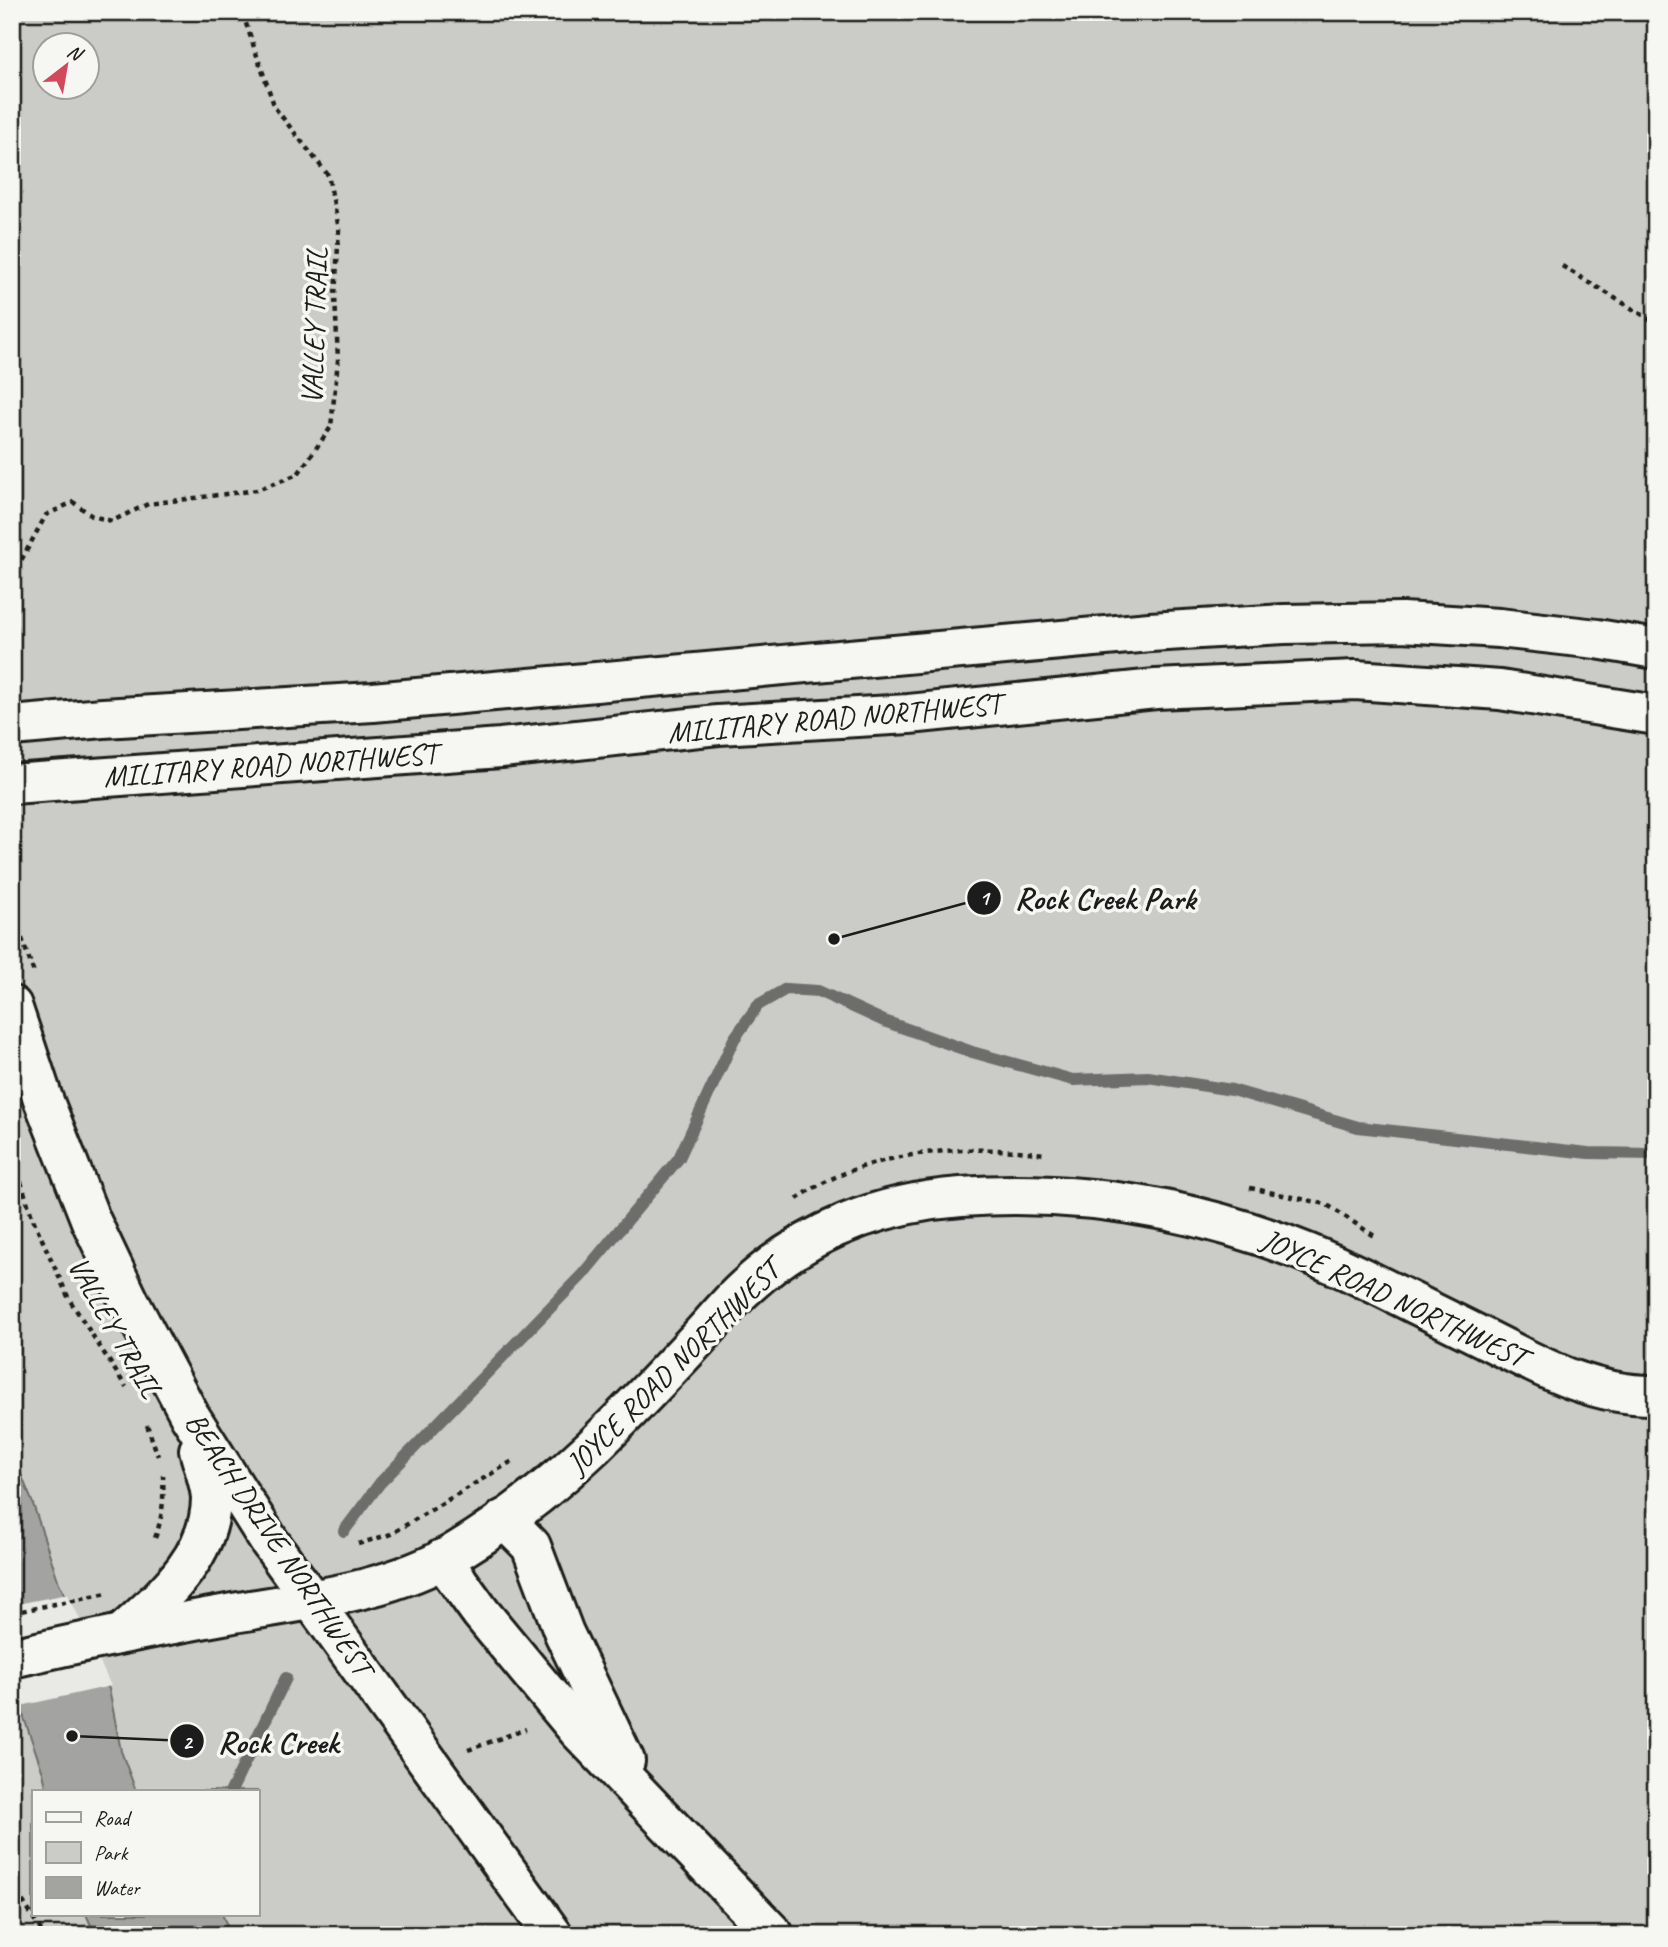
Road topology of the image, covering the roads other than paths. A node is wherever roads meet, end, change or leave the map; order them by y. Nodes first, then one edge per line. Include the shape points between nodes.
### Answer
1 (1656, 649) edge
2 (1656, 715) edge
3 (12, 726) edge
4 (12, 784) edge
5 (12, 1006) edge
6 (1656, 1395) edge
7 (190, 1416) junction
8 (504, 1518) junction
9 (442, 1559) junction
10 (313, 1601) junction
11 (124, 1632) junction
12 (12, 1658) edge
13 (643, 1797) junction
14 (553, 1935) edge
15 (774, 1935) edge

1 - 3 street, MILITARY ROAD NORTHWEST via 1499,628 1402,622 1284,624 373,702
2 - 4 street, MILITARY ROAD NORTHWEST via 1500,690 1355,680 1156,689 501,748
5 - 7 street, BEACH DRIVE NORTHWEST via 91,1220
6 - 8 street, JOYCE ROAD NORTHWEST via 1604,1391 1562,1376 1356,1274 1226,1224 1168,1209 1079,1197 989,1195 929,1200 844,1223 785,1255 734,1298 589,1452 536,1499
7 - 10 street, BEACH DRIVE NORTHWEST
7 - 11 street via 211,1496 208,1525 192,1559 166,1594
8 - 9 street, JOYCE ROAD NORTHWEST
8 - 13 street via 531,1546 564,1633
9 - 10 street, JOYCE ROAD NORTHWEST via 387,1581
9 - 13 street via 577,1729
10 - 11 street, JOYCE ROAD NORTHWEST
10 - 14 street, BEACH DRIVE NORTHWEST
11 - 12 street, JOYCE ROAD NORTHWEST
13 - 15 street

